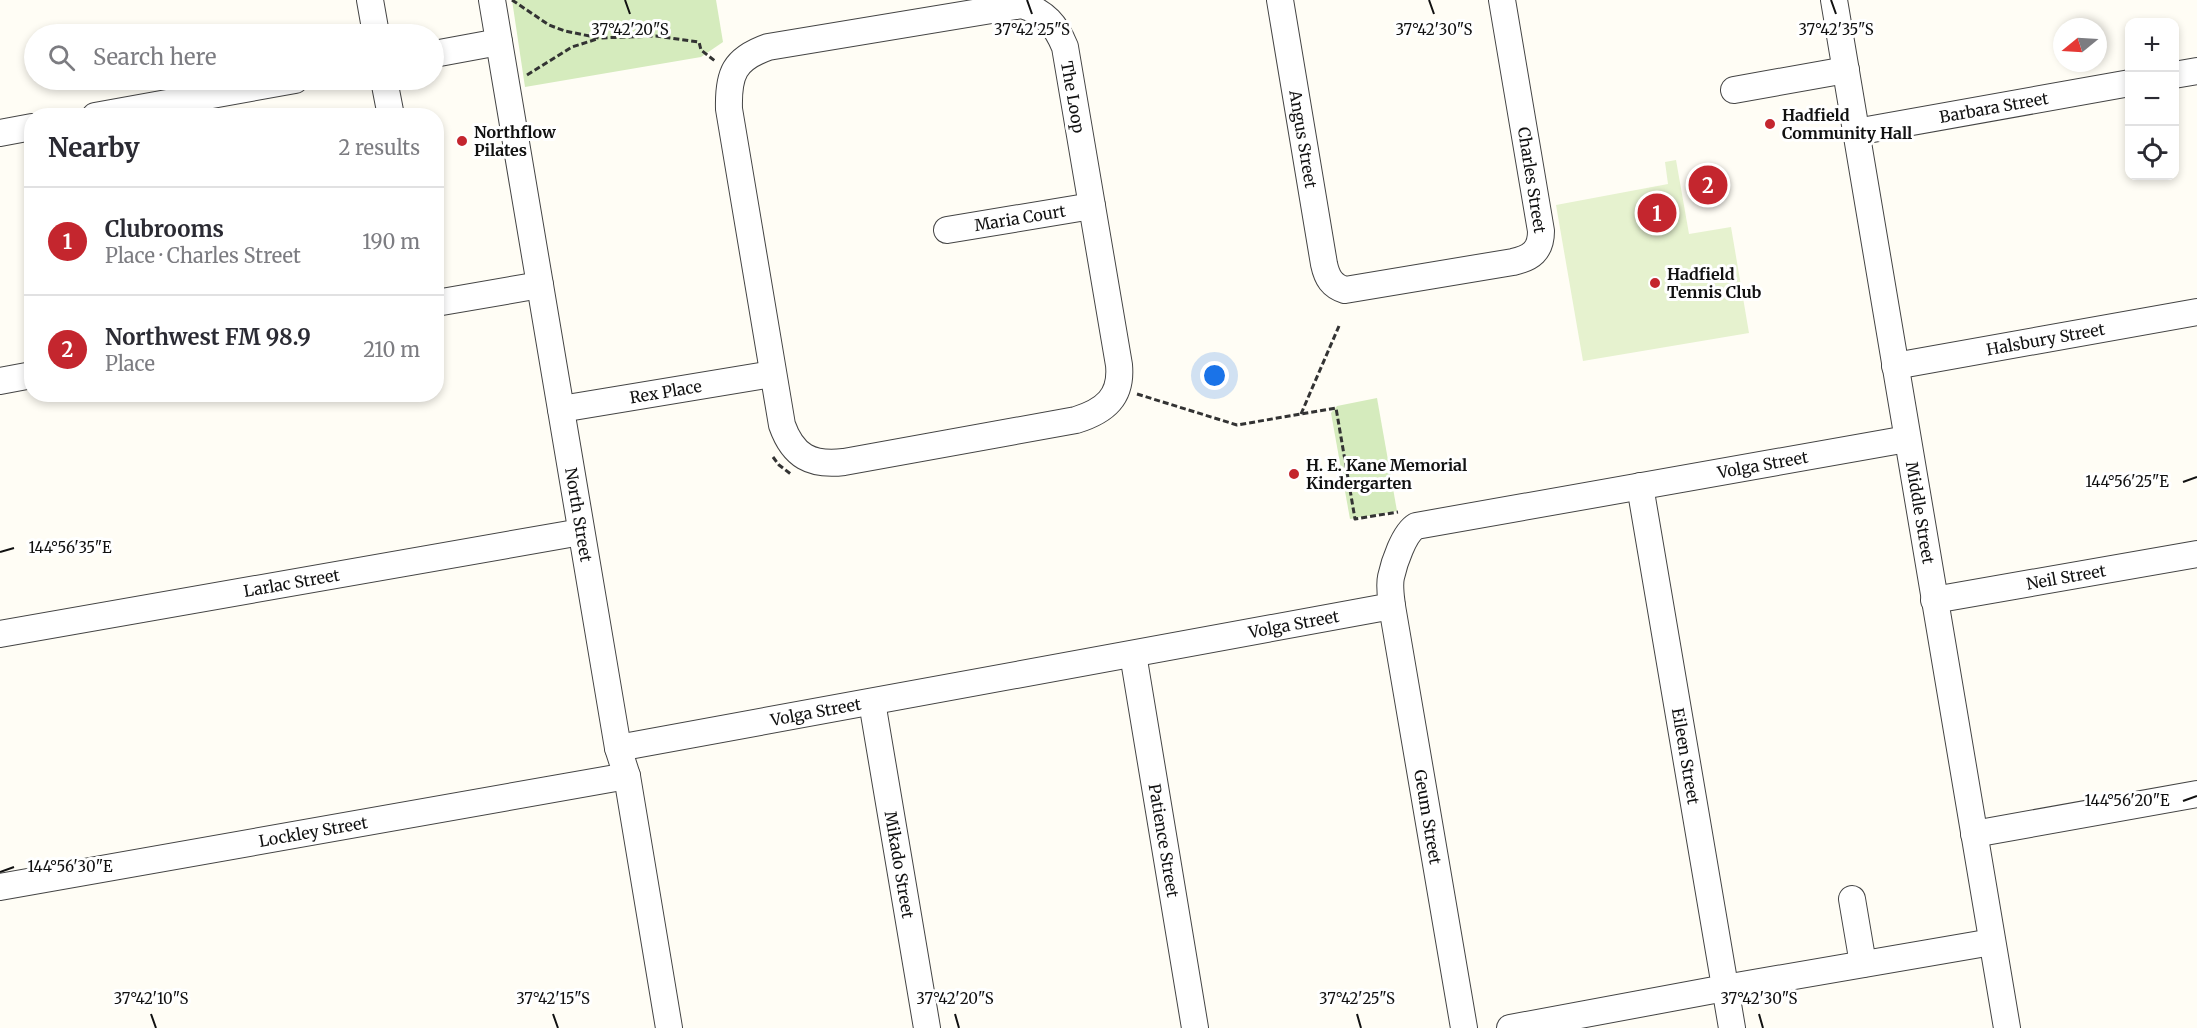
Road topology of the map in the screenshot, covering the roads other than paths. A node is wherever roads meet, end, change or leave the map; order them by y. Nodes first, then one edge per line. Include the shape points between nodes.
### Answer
1 (370, 0) edge
2 (492, 0) edge
3 (1280, 0) edge
4 (1502, 0) edge
5 (1834, 0) edge
6 (374, 24) edge
7 (499, 42) junction
8 (444, 52) edge
9 (1846, 70) junction
10 (2197, 72) edge
11 (2179, 74) edge
12 (2125, 84) edge
13 (240, 90) edge
14 (386, 90) edge
15 (1734, 90) dead end
16 (140, 108) edge
17 (389, 108) edge
18 (24, 128) edge
19 (1856, 132) junction
20 (0, 133) edge
21 (1092, 206) junction
22 (947, 230) dead end
23 (1328, 278) joint
24 (540, 285) junction
25 (444, 302) edge
26 (2197, 312) edge
27 (1895, 366) junction
28 (772, 374) junction
29 (24, 376) edge
30 (0, 381) edge
31 (561, 409) junction
32 (1907, 439) junction
33 (1640, 486) junction
34 (581, 532) junction
35 (2197, 554) edge
36 (1934, 600) junction
37 (1392, 606) junction
38 (0, 634) edge
39 (1133, 654) junction
40 (872, 702) junction
41 (618, 748) junction
42 (627, 776) junction
43 (2197, 794) edge
44 (1974, 834) junction
45 (0, 887) edge
46 (1852, 899) dead end
47 (1992, 942) junction
48 (1863, 964) junction
49 (1725, 988) junction
50 (669, 1028) edge
51 (927, 1028) edge
52 (1195, 1028) edge
53 (1464, 1028) edge
54 (1510, 1028) edge
55 (1732, 1028) edge
56 (2007, 1028) edge

1 - 6 street
2 - 7 street, North Street
3 - 23 street, Angus Street
4 - 23 street, Charles Street via 1535,126 1541,231 1538,249 1526,259 1513,262 1354,290 1338,288
5 - 9 street, Middle Street
7 - 8 street
7 - 24 street, North Street
9 - 15 street
9 - 19 street, Middle Street
10 - 11 street
12 - 19 street, Barbara Street
13 - 16 street
14 - 17 street
18 - 20 street
19 - 27 street, Middle Street
21 - 22 street, Maria Court
21 - 28 street, The Loop via 1120,376 1116,393 1090,416 829,464 814,462 787,441
21 - 28 street, The Loop via 1065,47 1046,16 1033,9 1022,5 1005,7 754,52 733,73 729,109
24 - 25 street
24 - 31 street, North Street
26 - 27 street, Halsbury Street
27 - 32 street, Middle Street
28 - 31 street, Rex Place
29 - 30 street
31 - 34 street, North Street
32 - 33 street, Volga Street
32 - 36 street, Middle Street
33 - 37 street, Volga Street via 1416,526 1404,540 1391,578
33 - 49 street, Eileen Street
34 - 38 street, Larlac Street
34 - 41 street, North Street
35 - 36 street, Neil Street
36 - 44 street, Middle Street
37 - 39 street, Volga Street
37 - 53 street, Geum Street
39 - 40 street, Volga Street
39 - 52 street, Patience Street
40 - 41 street, Volga Street
40 - 51 street, Mikado Street
41 - 42 street, North Street
42 - 45 street, Lockley Street
42 - 50 street, North Street
43 - 44 street
44 - 47 street, Middle Street
46 - 48 street
47 - 48 street
47 - 56 street, Middle Street
48 - 49 street
49 - 54 street
49 - 55 street, Eileen Street

